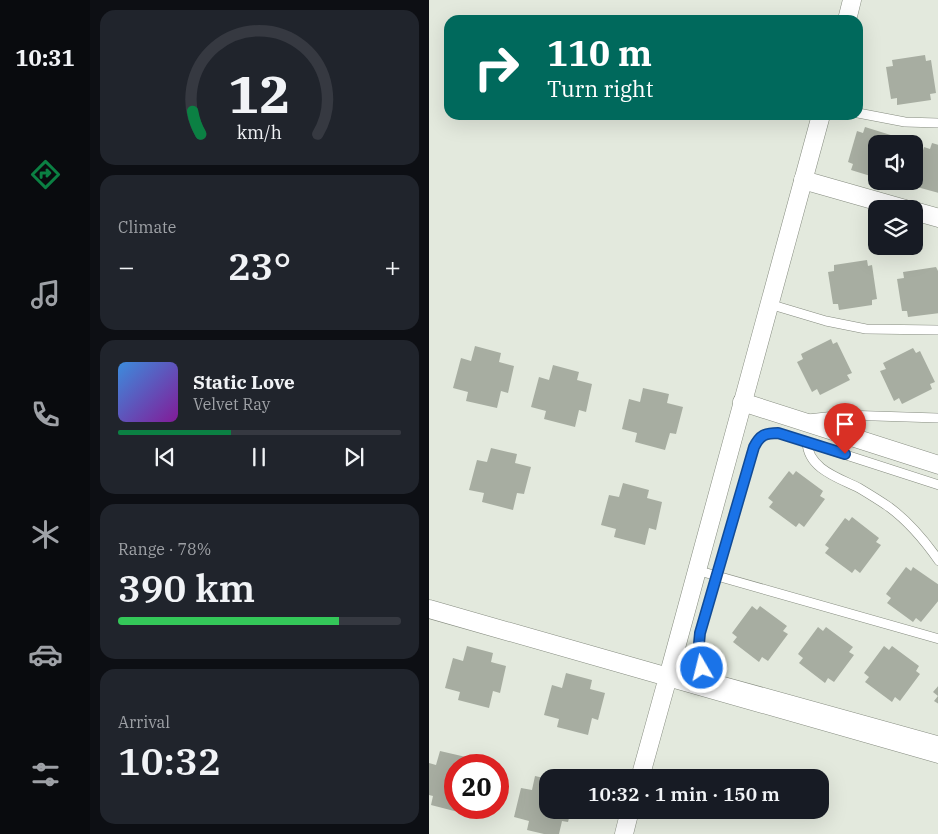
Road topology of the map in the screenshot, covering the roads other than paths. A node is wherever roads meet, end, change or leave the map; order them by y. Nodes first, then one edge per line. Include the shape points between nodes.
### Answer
1 (852, 0) edge
2 (848, 15) edge
3 (863, 114) edge
4 (820, 120) edge
5 (938, 123) edge
6 (803, 180) junction
7 (873, 200) edge
8 (923, 214) edge
9 (938, 218) edge
10 (769, 304) junction
11 (938, 330) edge
12 (742, 402) junction
13 (938, 418) edge
14 (798, 420) junction
15 (807, 442) junction
16 (938, 465) edge
17 (938, 485) edge
18 (938, 561) edge
19 (696, 570) junction
20 (717, 577) junction
21 (429, 609) edge
22 (938, 639) edge
23 (668, 677) junction
24 (938, 741) edge
25 (938, 754) edge
26 (642, 769) edge
27 (628, 819) edge
28 (624, 834) edge

1 - 2 street
3 - 5 lane via 905,122
4 - 6 street
6 - 7 street
6 - 10 street
8 - 9 street
10 - 11 lane via 865,329
10 - 12 street
12 - 14 street
12 - 19 street
13 - 14 lane via 844,415
14 - 16 street
15 - 17 lane
15 - 18 lane via 807,449 817,465 889,507 917,533
15 - 20 lane via 778,433 759,437
19 - 20 lane
19 - 23 street
20 - 22 lane
20 - 24 lane via 700,633 698,654 708,675 726,683
21 - 23 street
23 - 25 street
23 - 26 street
27 - 28 street

